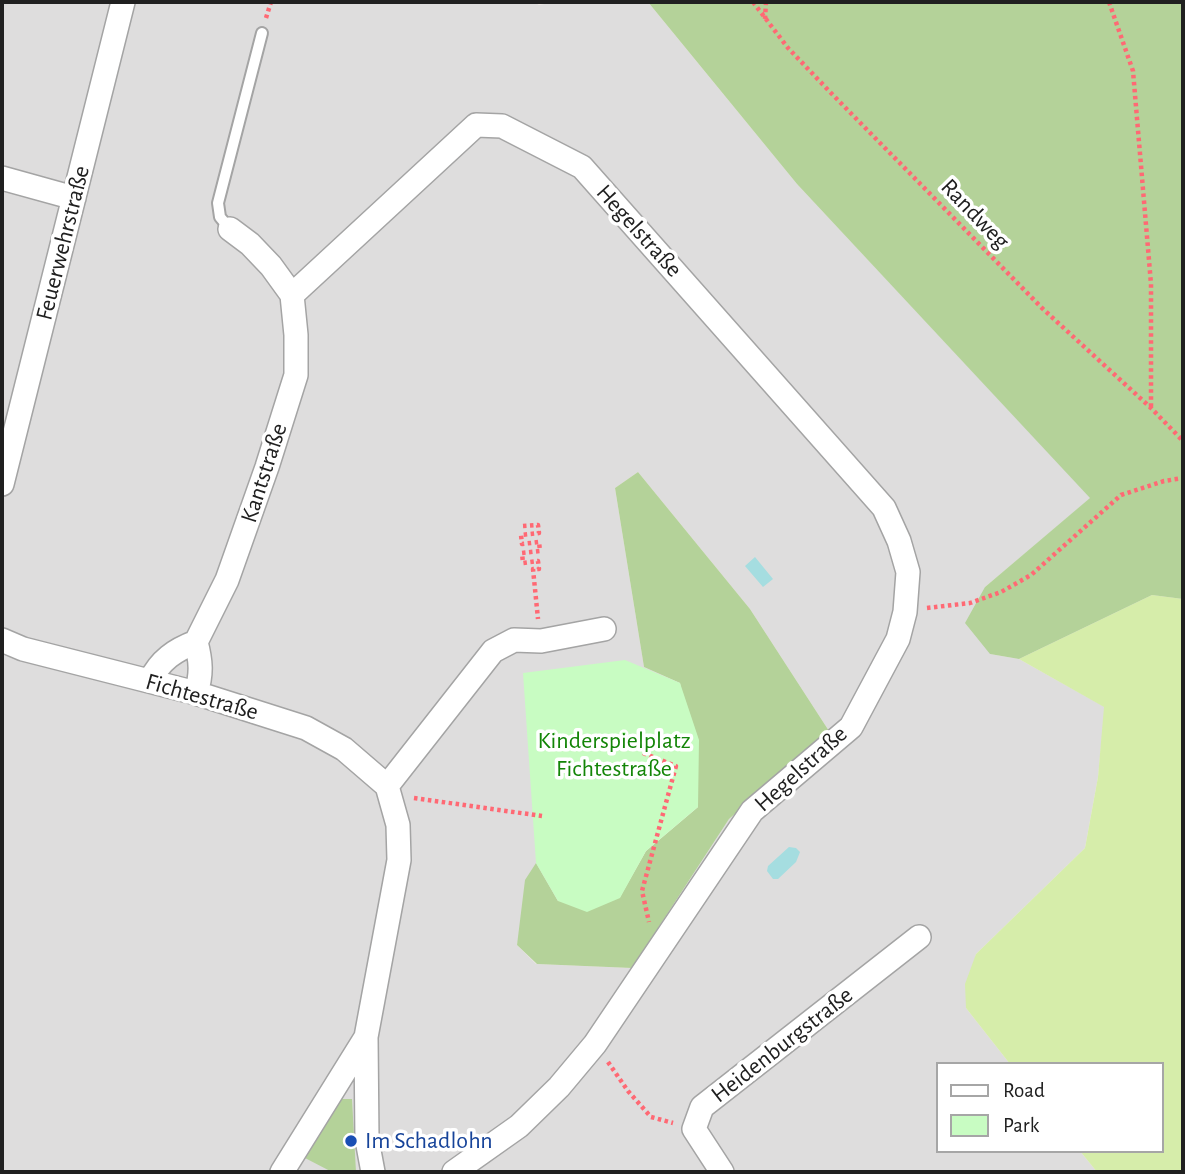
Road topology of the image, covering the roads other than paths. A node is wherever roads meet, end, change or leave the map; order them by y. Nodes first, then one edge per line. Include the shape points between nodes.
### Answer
1 (123, 2) edge
2 (262, 33) dead end
3 (2, 178) edge
4 (74, 198) junction
5 (230, 229) joint
6 (292, 295) junction
7 (2, 484) edge
8 (604, 629) dead end
9 (2, 640) edge
10 (196, 642) junction
11 (150, 681) junction
12 (196, 693) junction
13 (388, 790) junction
14 (919, 937) dead end
15 (366, 1037) junction
16 (282, 1172) edge
17 (373, 1172) edge
18 (454, 1172) edge
19 (722, 1172) edge

1 - 4 street, Feuerwehrstraße
2 - 5 lane, Kantstraße via 218,203 220,217
3 - 4 street
4 - 7 street, Feuerwehrstraße
5 - 6 street, Kantstraße via 271,265
6 - 10 street, Kantstraße via 296,375 227,580
6 - 18 street, Hegelstraße via 476,125 502,126 582,167 884,509 908,572 898,639 851,727 752,811 596,1044 559,1087 519,1125
8 - 13 street via 541,641 514,640 493,651
9 - 11 street, Fichtestraße
10 - 11 street via 157,666
10 - 12 street via 201,676
11 - 12 street, Fichtestraße
12 - 13 street, Fichtestraße via 306,728 344,749
13 - 15 street via 398,825 400,859
14 - 19 street, Heidenburgstraße via 702,1107 694,1129
15 - 16 street
15 - 17 street via 367,1140

